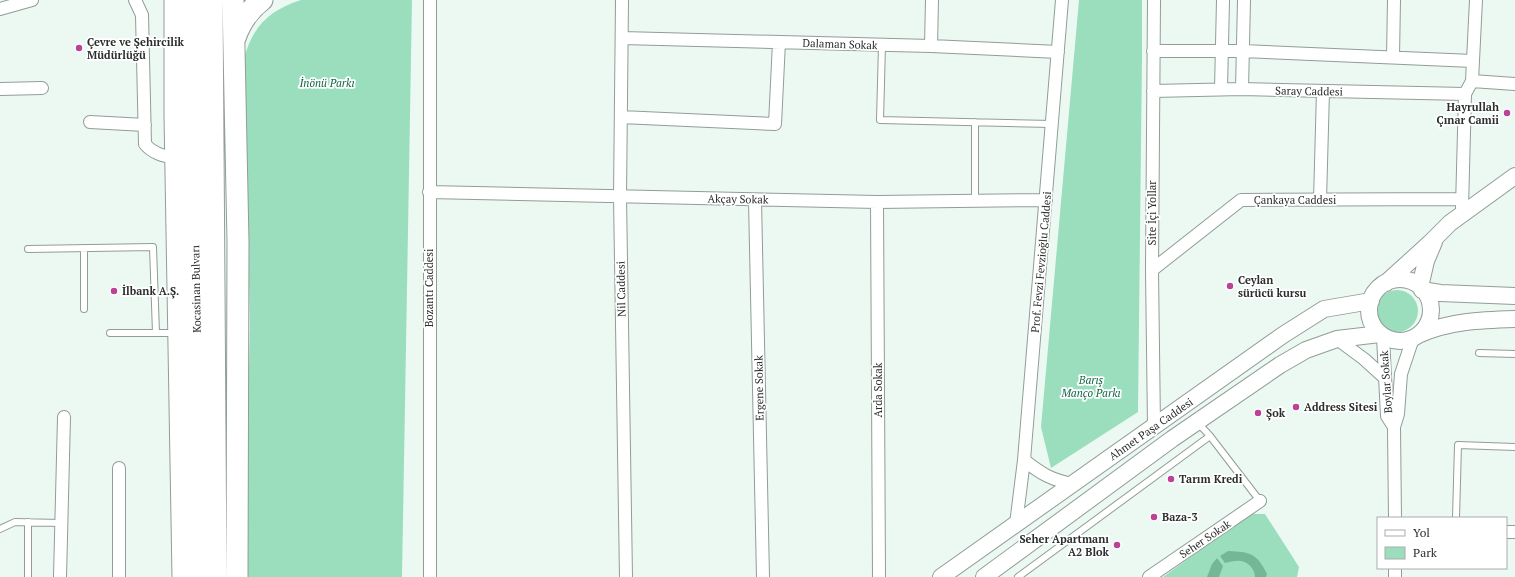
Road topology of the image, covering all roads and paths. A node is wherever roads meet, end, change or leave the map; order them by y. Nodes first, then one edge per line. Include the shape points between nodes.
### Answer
1 (32, 0) edge
2 (135, 0) edge
3 (158, 0) edge
4 (175, 0) edge
5 (194, 0) edge
6 (212, 0) edge
7 (233, 0) edge
8 (262, 0) edge
9 (430, 0) edge
10 (622, 0) edge
11 (932, 0) edge
12 (1062, 0) edge
13 (1154, 0) edge
14 (1223, 0) edge
15 (1244, 0) edge
16 (1394, 0) edge
17 (1476, 0) edge
18 (0, 8) edge
19 (622, 38) junction
20 (233, 42) junction
21 (779, 42) junction
22 (882, 45) junction
23 (931, 46) junction
24 (175, 47) junction
25 (1154, 50) junction
26 (1243, 51) junction
27 (1058, 52) junction
28 (1222, 52) junction
29 (1393, 57) junction
30 (1473, 61) junction
31 (1472, 81) junction
32 (1515, 84) edge
33 (0, 88) edge
34 (42, 88) dead end
35 (1221, 89) junction
36 (1242, 89) junction
37 (1153, 91) junction
38 (1323, 91) junction
39 (1465, 94) junction
40 (621, 117) junction
41 (90, 122) dead end
42 (975, 122) junction
43 (1052, 124) junction
44 (145, 125) junction
45 (176, 158) junction
46 (1513, 181) edge
47 (429, 192) junction
48 (620, 197) junction
49 (755, 200) junction
50 (1046, 200) junction
51 (1320, 200) junction
52 (975, 201) junction
53 (877, 202) junction
54 (1462, 207) junction
55 (1438, 233) junction
56 (84, 248) junction
57 (28, 249) dead end
58 (1152, 270) junction
59 (1384, 284) junction
60 (1421, 289) junction
61 (1515, 296) edge
62 (1370, 301) junction
63 (84, 309) dead end
64 (1515, 319) edge
65 (110, 333) dead end
66 (156, 333) junction
67 (196, 334) junction
68 (1382, 336) junction
69 (1414, 337) junction
70 (1337, 339) junction
71 (1479, 353) dead end
72 (1515, 354) edge
73 (1385, 378) junction
74 (64, 417) dead end
75 (1197, 422) junction
76 (1154, 427) junction
77 (1394, 427) junction
78 (1210, 436) junction
79 (1515, 447) edge
80 (1024, 460) junction
81 (119, 468) dead end
82 (1073, 484) junction
83 (1260, 501) joint
84 (237, 512) junction
85 (1395, 517) edge
86 (1456, 517) edge
87 (28, 522) junction
88 (61, 523) junction
89 (1016, 524) junction
90 (0, 529) edge
91 (28, 577) edge
92 (60, 577) edge
93 (119, 577) edge
94 (183, 577) edge
95 (199, 577) edge
96 (216, 577) edge
97 (237, 577) edge
98 (430, 577) edge
99 (626, 577) edge
100 (763, 577) edge
101 (879, 577) edge
102 (942, 577) edge
103 (984, 577) edge
104 (1018, 577) edge
105 (1149, 577) edge

1 - 18 street
2 - 44 street via 142,15
3 - 24 highway via 170,25
4 - 24 highway
5 - 67 highway, Kocasinan Bulvarı
6 - 67 highway, Kocasinan Bulvarı
7 - 20 highway
8 - 20 highway via 248,13
9 - 47 street, Bozantı Caddesi
10 - 19 street, Nil Caddesi
11 - 23 street
12 - 27 street, Prof. Fevzi Fevzioğlu Caddesi
13 - 25 street, Site İçi Yollar
14 - 28 street
15 - 26 street
16 - 29 street
17 - 30 street
19 - 21 street, Dalaman Sokak
19 - 40 street, Nil Caddesi
20 - 84 highway via 238,242
21 - 22 street, Dalaman Sokak
21 - 40 street via 775,124
22 - 23 street, Dalaman Sokak
22 - 42 lane via 880,120
23 - 27 street, Dalaman Sokak
24 - 45 highway
25 - 28 street
25 - 37 street, Site İçi Yollar
26 - 28 street
26 - 29 street
26 - 36 street
27 - 43 street, Prof. Fevzi Fevzioğlu Caddesi
28 - 35 street
29 - 30 street
30 - 31 street
31 - 32 street
31 - 39 street
33 - 34 street
35 - 36 street, Saray Caddesi
35 - 37 street, Saray Caddesi
36 - 38 street, Saray Caddesi
37 - 58 street, Site İçi Yollar
38 - 39 street, Saray Caddesi
38 - 51 street
39 - 54 street
40 - 48 street, Nil Caddesi
41 - 44 street
42 - 43 lane
42 - 52 lane
43 - 50 street, Prof. Fevzi Fevzioğlu Caddesi
44 - 45 street via 145,144 148,148 160,155
45 - 67 highway
46 - 54 street
47 - 48 street, Akçay Sokak
47 - 98 street, Bozantı Caddesi
48 - 49 street, Akçay Sokak
48 - 99 street, Nil Caddesi
49 - 53 street, Akçay Sokak
49 - 100 street, Ergene Sokak
50 - 52 street, Akçay Sokak
50 - 80 street, Prof. Fevzi Fevzioğlu Caddesi
51 - 54 street, Çankaya Caddesi
51 - 58 street, Çankaya Caddesi via 1241,200
52 - 53 street, Akçay Sokak
53 - 101 street, Arda Sokak
54 - 55 street
55 - 59 street
55 - 60 street via 1426,260
56 - 57 lane
56 - 63 lane
56 - 66 lane via 153,247
58 - 76 street, Site İçi Yollar
59 - 60 street via 1401,280 1412,282
59 - 62 street
60 - 61 street via 1440,293
60 - 69 street via 1429,302 1430,316 1424,329
62 - 68 street via 1371,320
62 - 76 street, Ahmet Paşa Caddesi via 1324,309 1283,335
64 - 69 street via 1446,325
65 - 66 lane
66 - 67 lane
67 - 84 highway
67 - 94 highway via 182,512
67 - 95 highway, Kocasinan Bulvarı
67 - 96 highway, Kocasinan Bulvarı
68 - 69 street via 1397,341
68 - 70 street, Ahmet Paşa Caddesi
68 - 73 street, Boylar Sokak
69 - 77 street, Boylar Sokak via 1401,374 1398,414
70 - 73 street
70 - 75 street, Ahmet Paşa Caddesi via 1306,350 1280,365
71 - 72 lane
73 - 77 street, Boylar Sokak via 1387,416
74 - 88 street
75 - 78 lane
75 - 103 street, Ahmet Paşa Caddesi
76 - 82 street, Ahmet Paşa Caddesi
77 - 85 street, Boylar Sokak
78 - 83 lane
78 - 104 lane
79 - 86 lane via 1458,445
80 - 82 street via 1055,480
80 - 89 street, Prof. Fevzi Fevzioğlu Caddesi
81 - 93 street
82 - 89 street, Ahmet Paşa Caddesi
83 - 105 street, Seher Sokak
84 - 97 highway
87 - 88 lane
87 - 90 lane via 15,522
87 - 91 lane
88 - 92 street
89 - 102 street, Ahmet Paşa Caddesi

